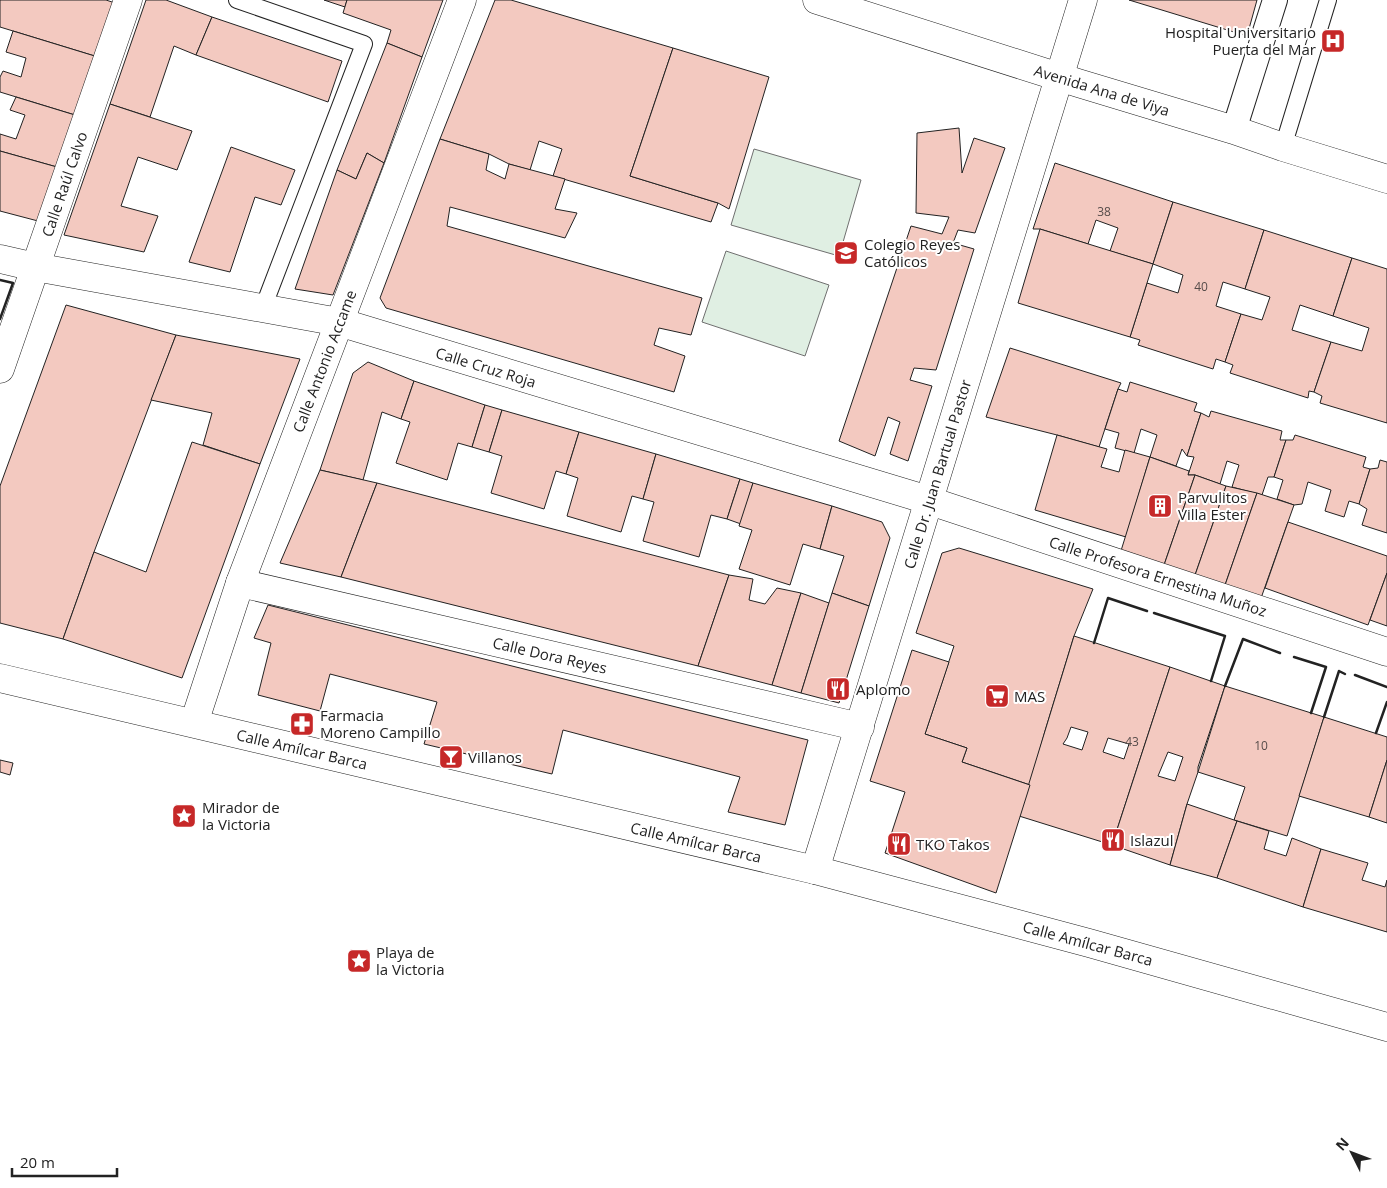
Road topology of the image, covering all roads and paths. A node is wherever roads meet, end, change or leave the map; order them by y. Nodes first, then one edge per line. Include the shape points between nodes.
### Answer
1 (128, 0) edge
2 (237, 0) edge
3 (462, 0) edge
4 (817, 0) edge
5 (1083, 0) edge
6 (1275, 0) edge
7 (1328, 0) edge
8 (1059, 77) junction
9 (1234, 130) junction
10 (1282, 147) junction
11 (1387, 179) edge
12 (0, 259) edge
13 (35, 267) junction
14 (263, 308) junction
15 (339, 322) junction
16 (0, 369) edge
17 (929, 501) junction
18 (240, 583) junction
19 (1387, 652) edge
20 (0, 678) edge
21 (194, 723) junction
22 (860, 727) junction
23 (815, 870) junction
24 (1387, 1027) edge

1 - 13 street, Calle Raúl Calvo
2 - 14 lane via 364,44
3 - 15 street, Calle Antonio Accame
4 - 8 street, Avenida Ana de Viya
5 - 8 street, Calle Dr. Juan Bartual Pastor
6 - 9 street
7 - 10 lane
8 - 9 street, Avenida Ana de Viya
8 - 17 street, Calle Dr. Juan Bartual Pastor
9 - 10 street, Avenida Ana de Viya
10 - 11 street, Avenida Ana de Viya
12 - 13 street, Calle Cruz Roja
13 - 14 street, Calle Cruz Roja
13 - 16 street, Calle Raúl Calvo
14 - 15 street, Calle Cruz Roja
15 - 17 street, Calle Cruz Roja
15 - 18 street, Calle Antonio Accame
17 - 19 street, Calle Profesora Ernestina Muñoz
17 - 22 street, Calle Dr. Juan Bartual Pastor
18 - 21 street, Calle Antonio Accame
18 - 22 street, Calle Dora Reyes
20 - 21 street, Calle Amílcar Barca
21 - 23 street, Calle Amílcar Barca
22 - 23 street, Calle Dr. Juan Bartual Pastor
23 - 24 street, Calle Amílcar Barca

